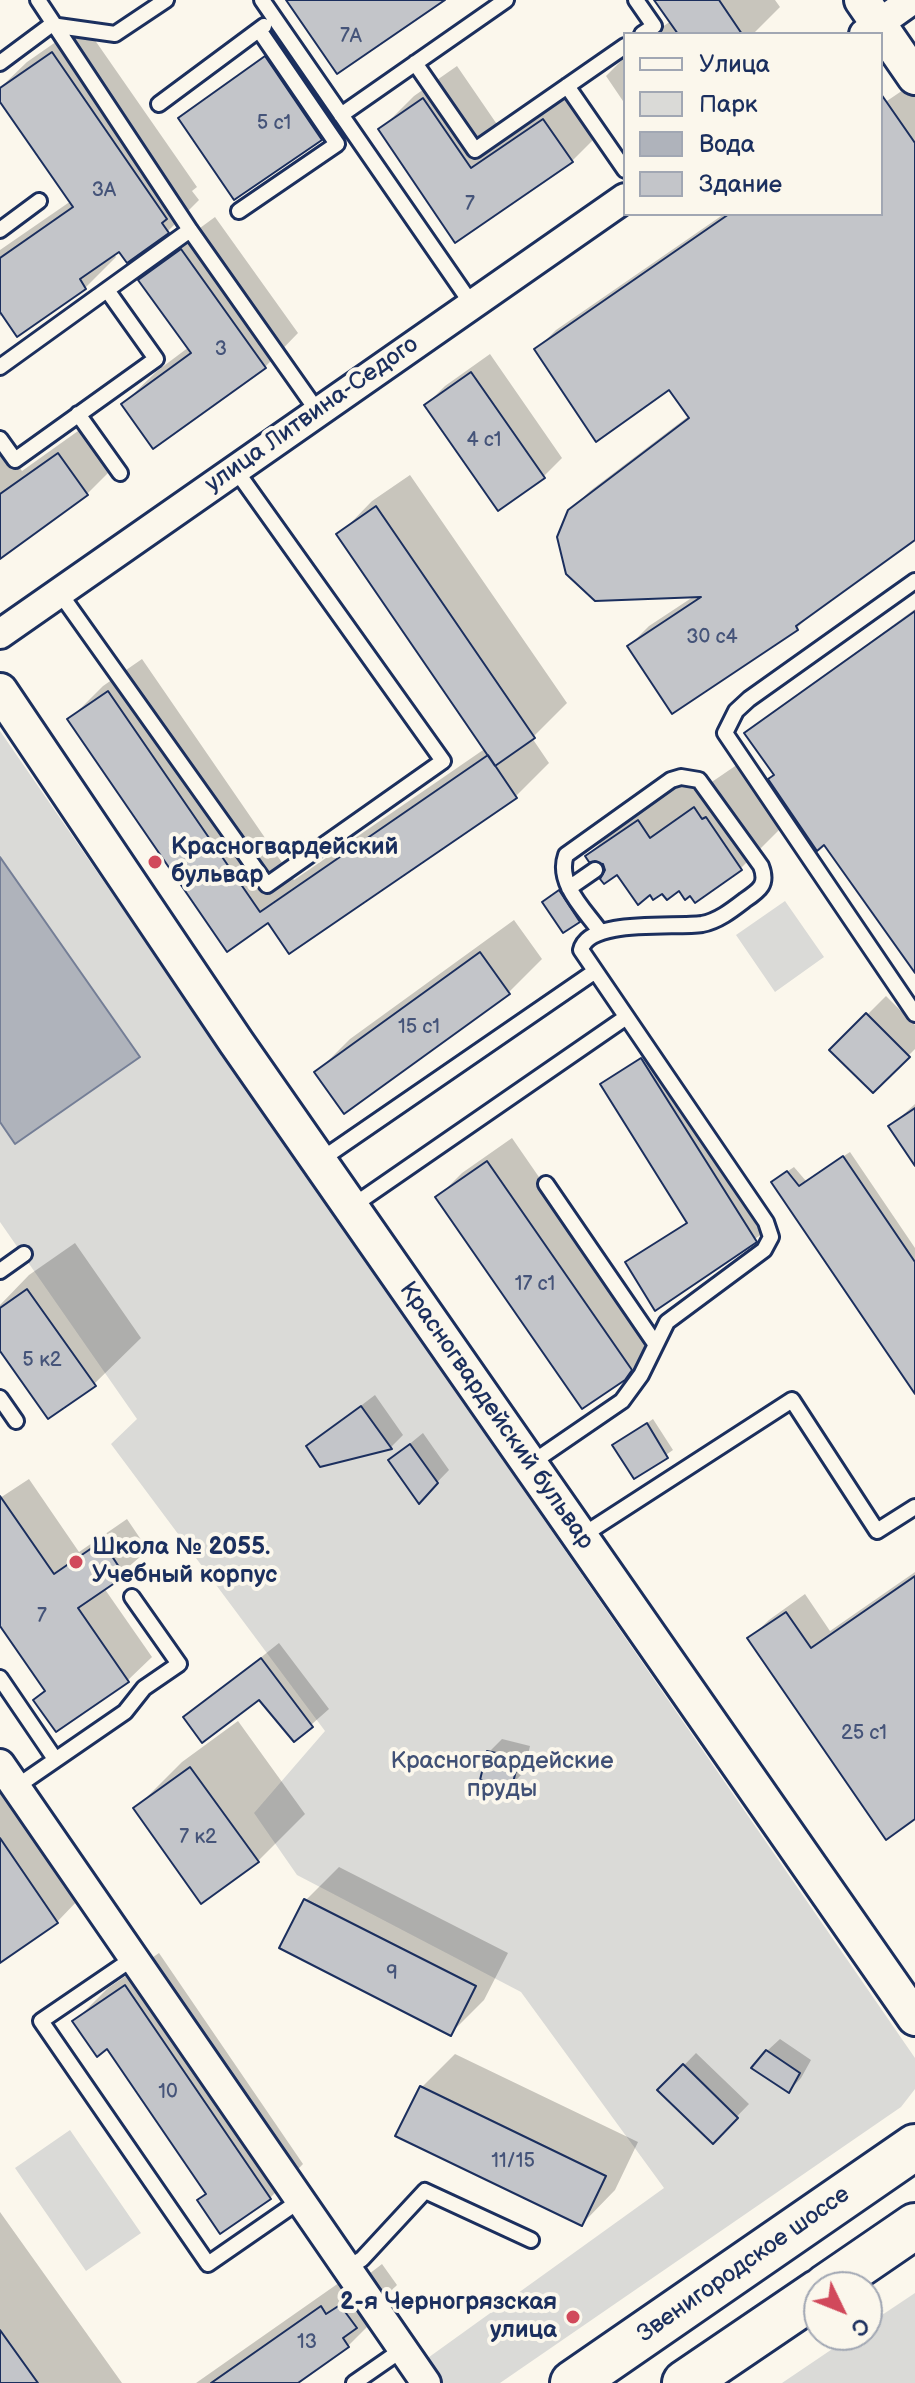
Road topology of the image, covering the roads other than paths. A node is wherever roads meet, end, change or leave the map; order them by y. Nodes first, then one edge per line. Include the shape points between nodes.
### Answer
1 (38, 0) edge
2 (166, 0) edge
3 (262, 0) edge
4 (506, 0) edge
5 (636, 0) edge
6 (912, 0) edge
7 (274, 19) junction
8 (868, 19) edge
9 (51, 25) junction
10 (259, 30) junction
11 (645, 32) edge
12 (883, 38) edge
13 (623, 47) edge
14 (0, 63) edge
15 (415, 63) junction
16 (915, 77) edge
17 (567, 86) junction
18 (159, 104) dead end
19 (341, 115) junction
20 (623, 167) edge
21 (623, 199) edge
22 (39, 201) dead end
23 (239, 211) dead end
24 (0, 230) edge
25 (190, 230) junction
26 (107, 290) junction
27 (471, 303) junction
28 (0, 367) edge
29 (318, 412) junction
30 (78, 414) junction
31 (0, 439) edge
32 (235, 469) junction
33 (120, 473) dead end
34 (915, 581) edge
35 (59, 592) junction
36 (0, 634) edge
37 (0, 691) edge
38 (595, 870) dead end
39 (569, 888) junction
40 (599, 930) junction
41 (594, 972) junction
42 (915, 1014) edge
43 (625, 1018) junction
44 (319, 1161) junction
45 (546, 1184) dead end
46 (351, 1207) junction
47 (24, 1254) dead end
48 (0, 1271) edge
49 (654, 1342) junction
50 (0, 1398) edge
51 (16, 1421) dead end
52 (530, 1464) junction
53 (915, 1507) edge
54 (580, 1537) junction
55 (132, 1597) dead end
56 (0, 1678) edge
57 (55, 1759) junction
58 (8, 1775) edge
59 (135, 1957) junction
60 (915, 2018) edge
61 (915, 2147) edge
62 (302, 2199) junction
63 (915, 2226) edge
64 (531, 2240) dead end
65 (348, 2268) junction
66 (849, 2271) edge
67 (803, 2303) edge
68 (403, 2349) junction
69 (354, 2383) edge
70 (426, 2383) edge
71 (573, 2383) edge
72 (685, 2383) edge

1 - 9 lane
2 - 9 lane via 115,34
3 - 7 lane
4 - 15 lane
5 - 11 lane via 654,26
6 - 8 street
7 - 10 lane
7 - 19 lane
9 - 14 lane
9 - 25 lane
10 - 18 lane
10 - 23 lane via 337,144
12 - 16 street
13 - 17 lane
15 - 17 lane via 475,150
15 - 19 lane
17 - 20 lane
19 - 27 lane
21 - 27 street, улица Литвина-Седого
22 - 24 lane
25 - 26 lane
25 - 29 lane
26 - 28 lane
26 - 30 lane via 156,359
27 - 29 street, улица Литвина-Седого
29 - 32 street, улица Литвина-Седого
30 - 31 lane via 15,460
30 - 33 lane
32 - 35 street, улица Литвина-Седого
32 - 35 lane via 443,761 280,876 267,885
34 - 42 lane via 749,699 725,733
35 - 36 street, улица Литвина-Седого
37 - 44 street, Красногвардейский бульвар
38 - 39 lane
39 - 40 lane
39 - 40 lane via 563,864 573,848 681,777 706,786 765,876 760,890 710,922
40 - 41 lane via 581,950
41 - 43 lane
41 - 44 lane
43 - 46 lane
43 - 49 lane via 771,1229 764,1250 679,1310
44 - 46 street, Красногвардейский бульвар
45 - 49 lane
46 - 52 street, Красногвардейский бульвар
47 - 48 lane
49 - 52 lane via 641,1375 622,1401
50 - 51 lane
52 - 54 street, Красногвардейский бульвар
53 - 54 lane via 877,1531 792,1400
54 - 60 street, Красногвардейский бульвар
55 - 57 lane via 179,1664 144,1688 125,1712
56 - 57 lane
57 - 58 lane
58 - 59 street
59 - 62 street
59 - 62 lane via 41,2021 208,2264
61 - 71 main road, Звенигородское шоссе
62 - 65 street
63 - 66 main road
64 - 65 lane via 425,2191
65 - 68 street
67 - 72 main road
68 - 69 lane
68 - 70 street

